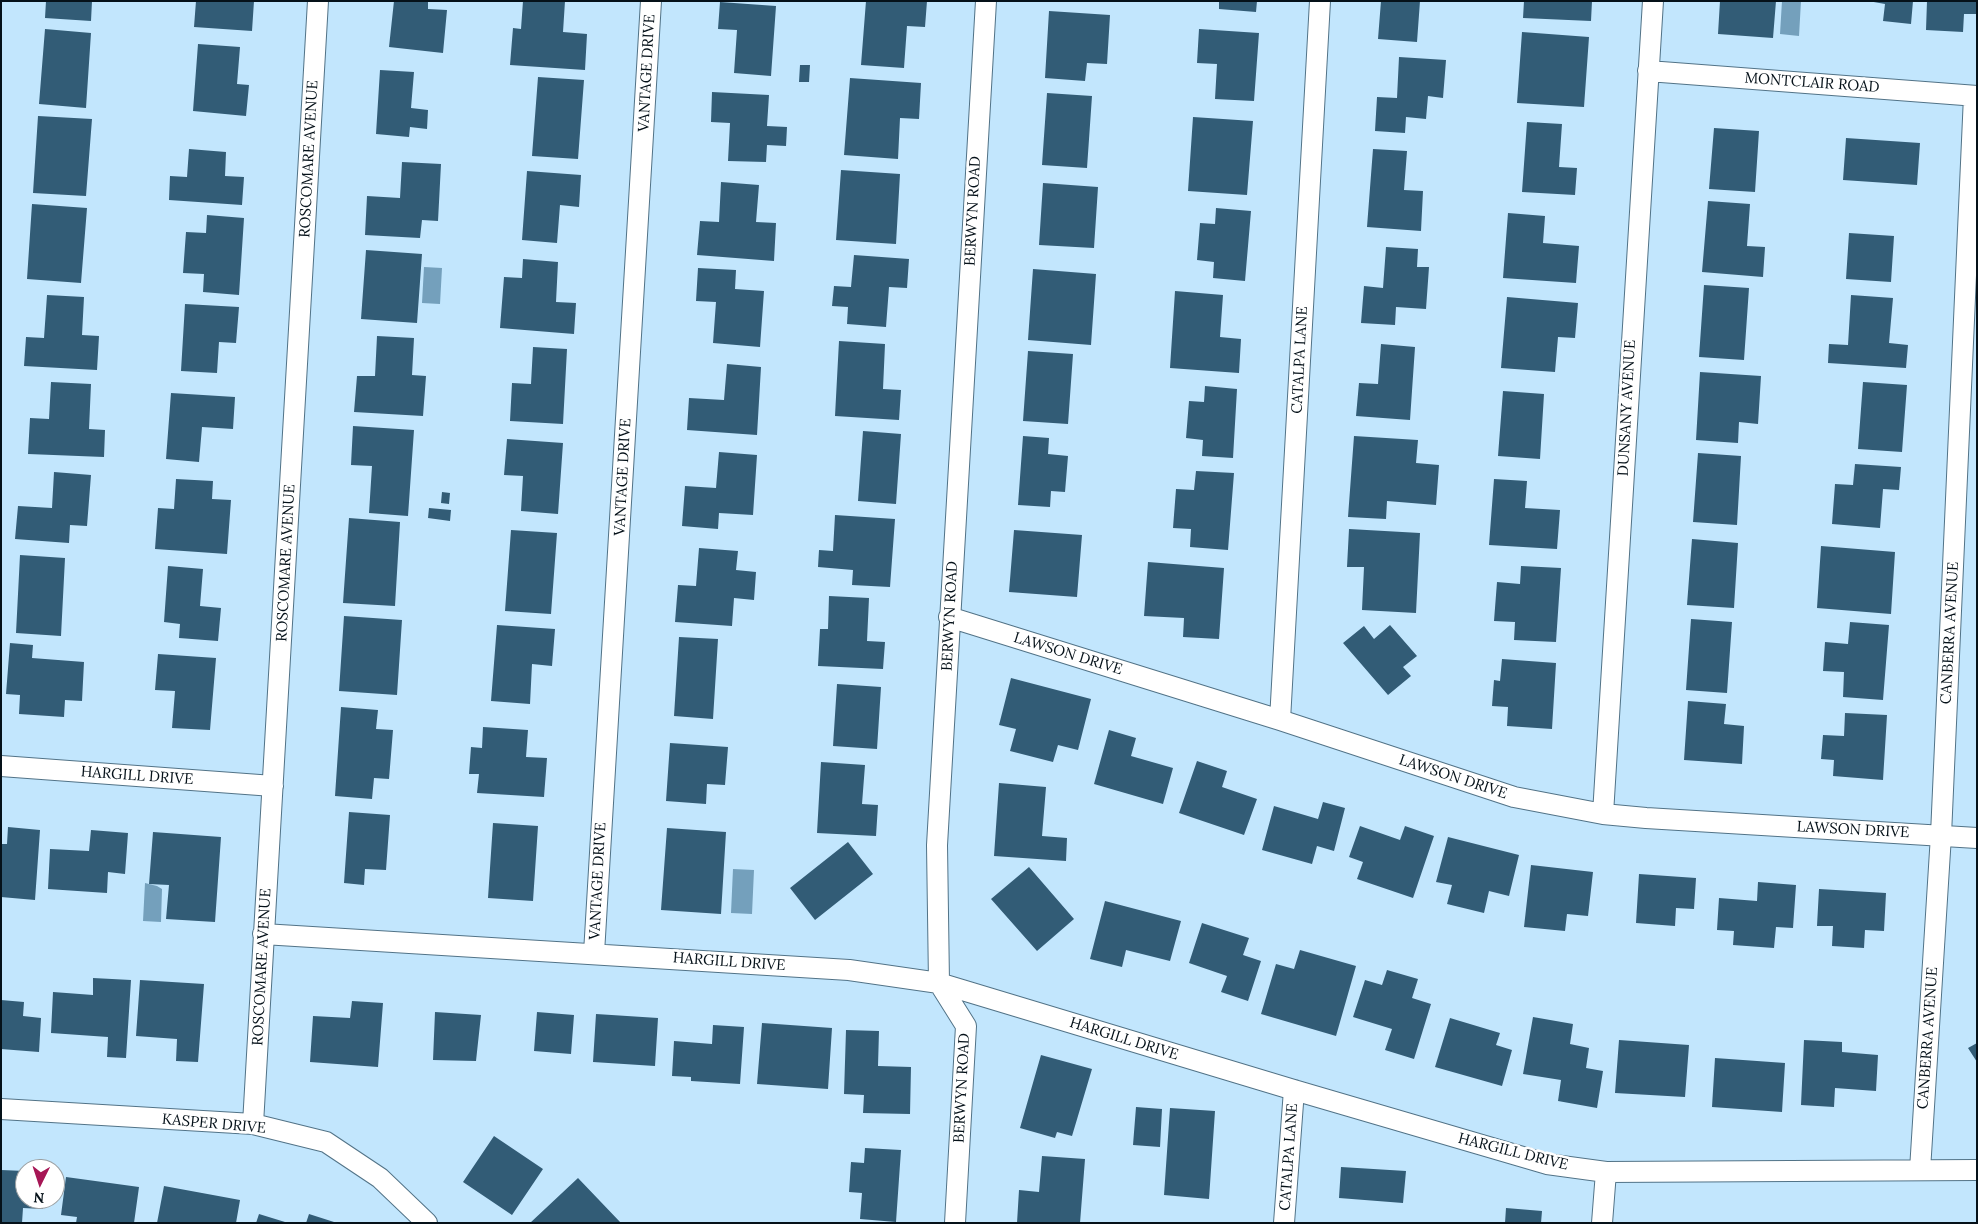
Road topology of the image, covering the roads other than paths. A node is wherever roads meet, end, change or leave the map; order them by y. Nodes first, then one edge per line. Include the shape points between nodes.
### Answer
1 (318, 1) edge
2 (651, 1) edge
3 (986, 1) edge
4 (1320, 1) edge
5 (1652, 1) edge
6 (1648, 70) junction
7 (1976, 96) edge
8 (949, 617) junction
9 (1280, 720) junction
10 (1, 766) edge
11 (273, 786) junction
12 (1603, 814) junction
13 (1941, 835) junction
14 (1977, 838) edge
15 (263, 934) junction
16 (594, 953) junction
17 (939, 983) junction
18 (1294, 1090) junction
19 (1, 1109) edge
20 (254, 1124) junction
21 (1920, 1170) junction
22 (1977, 1170) edge
23 (1606, 1172) junction
24 (427, 1223) edge
25 (955, 1223) edge
26 (1284, 1223) edge
27 (1602, 1223) edge

1 - 11 street, ROSCOMARE AVENUE
2 - 16 street, VANTAGE DRIVE
3 - 8 street, BERWYN ROAD
4 - 9 street, CATALPA LANE
5 - 6 street, DUNSANY AVENUE
6 - 7 street, MONTCLAIR ROAD
6 - 12 street, DUNSANY AVENUE
7 - 13 street, CANBERRA AVENUE
8 - 9 street, LAWSON DRIVE
8 - 17 street, BERWYN ROAD via 937,845
9 - 12 street, LAWSON DRIVE via 1514,797
10 - 11 street, HARGILL DRIVE
11 - 15 street, ROSCOMARE AVENUE
12 - 13 street, LAWSON DRIVE
13 - 14 street, LAWSON DRIVE
13 - 21 street, CANBERRA AVENUE
15 - 16 street, HARGILL DRIVE
15 - 20 street, ROSCOMARE AVENUE
16 - 17 street, HARGILL DRIVE via 849,970
17 - 18 street, HARGILL DRIVE
17 - 25 street, BERWYN ROAD via 966,1026
18 - 23 street, HARGILL DRIVE via 1547,1164
18 - 26 street, CATALPA LANE
19 - 20 street, KASPER DRIVE
20 - 24 street, KASPER DRIVE via 326,1142 380,1178
21 - 22 street, HARGILL DRIVE
21 - 23 street, HARGILL DRIVE
23 - 27 street

